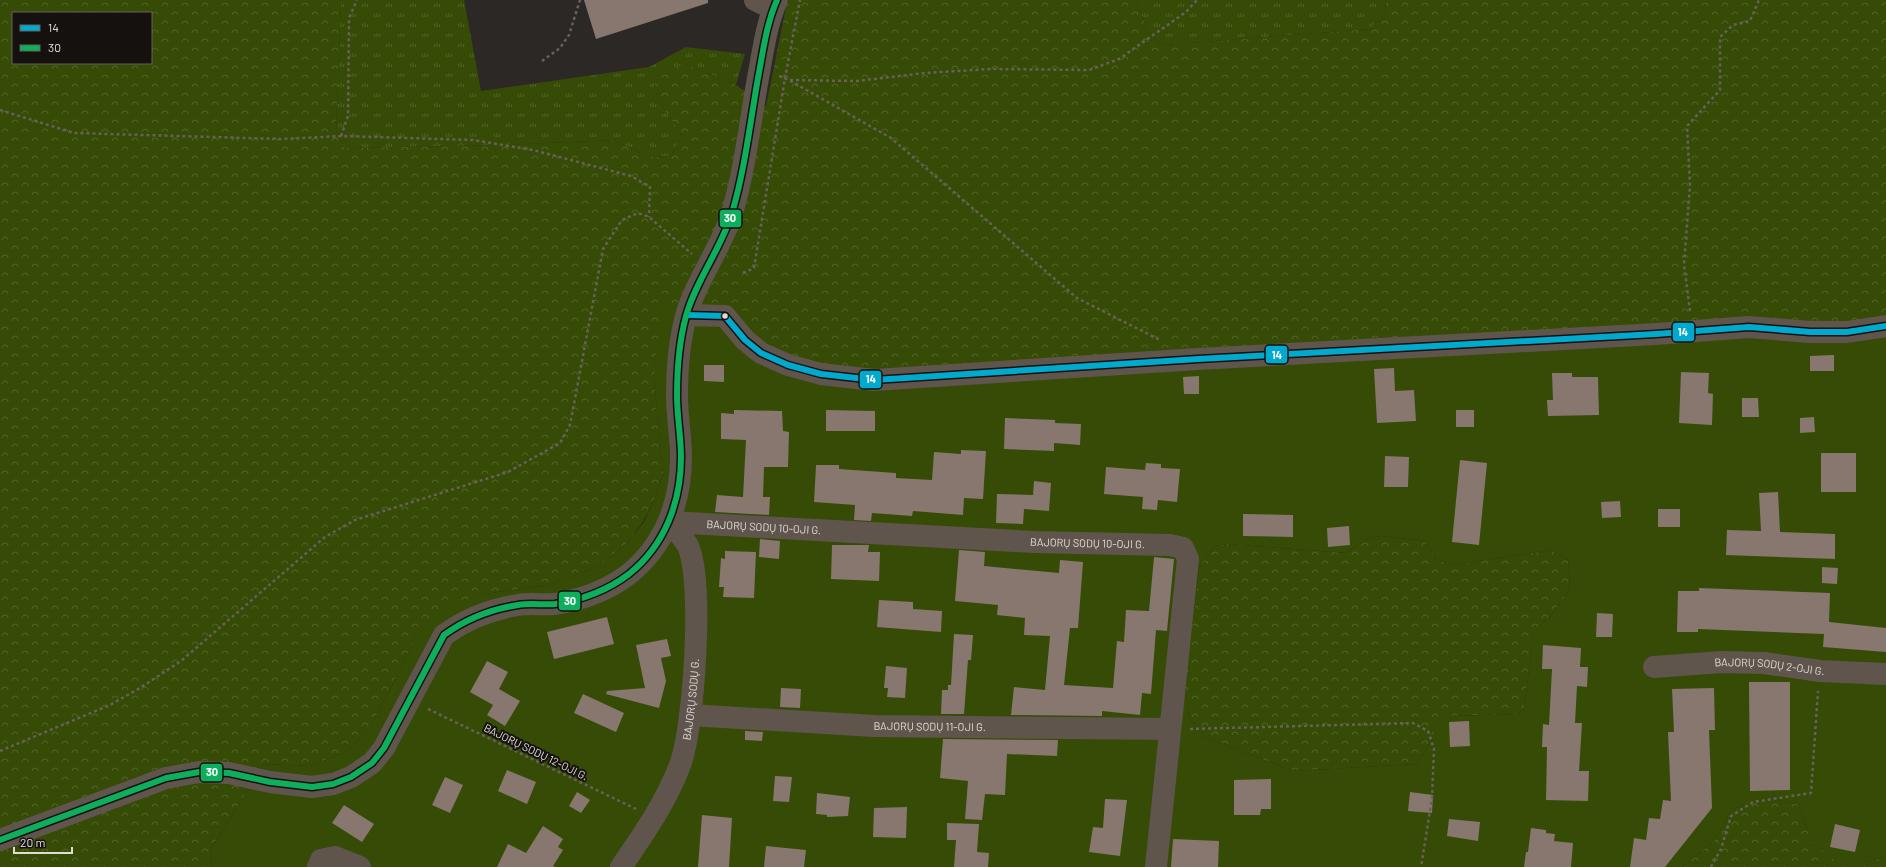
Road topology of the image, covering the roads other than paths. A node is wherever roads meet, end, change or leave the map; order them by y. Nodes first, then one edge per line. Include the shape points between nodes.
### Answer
1 (768, 3) edge
2 (687, 315) junction
3 (1886, 326) edge
4 (670, 522) junction
5 (1654, 667) dead end
6 (1886, 674) edge
7 (690, 715) junction
8 (1169, 729) junction
9 (0, 840) edge
10 (318, 867) edge
11 (360, 867) edge
12 (621, 867) edge
13 (1156, 867) edge

1 - 2 street via 760,69 732,214
2 - 3 street via 725,316 744,340 761,353 788,365 821,374 874,380 1749,327 1847,332
2 - 4 street via 680,349 677,397 681,457 679,490
4 - 7 street, BAJORŲ SODŲ G. via 688,546 695,572 696,621
4 - 8 street, BAJORŲ SODŲ 10-OJI G. via 1034,542 1170,545 1183,548 1188,559
4 - 9 street via 651,552 629,574 604,590 569,601 518,605 483,614 460,623 444,635 384,748 372,763 352,777 333,784 312,787 270,782 229,773 199,772 166,778
5 - 6 street, BAJORŲ SODŲ 2-OJI G. via 1764,662 1820,671
7 - 8 street, BAJORŲ SODŲ 11-OJI G. via 874,726
7 - 12 street, BAJORŲ SODŲ G. via 680,764 654,818
8 - 13 street, BAJORŲ SODŲ 10-OJI G.
10 - 11 street via 321,860 335,856

